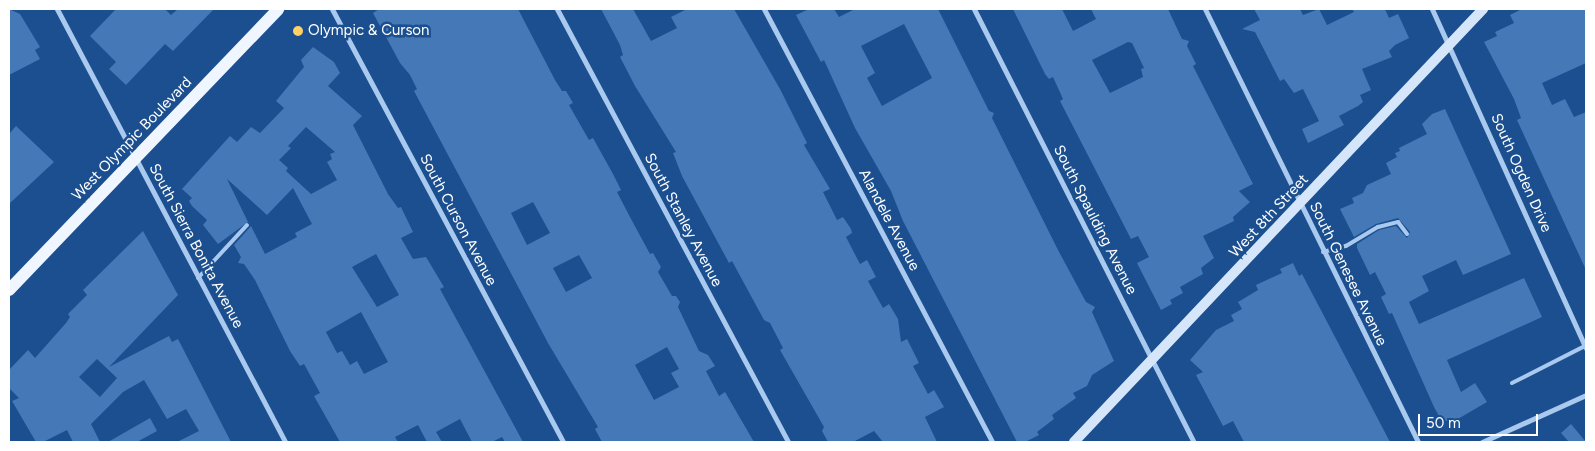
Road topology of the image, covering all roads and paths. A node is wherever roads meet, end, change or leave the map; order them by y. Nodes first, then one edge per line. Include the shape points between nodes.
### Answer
1 (57, 9) edge
2 (278, 9) edge
3 (332, 9) edge
4 (557, 9) edge
5 (764, 9) edge
6 (974, 9) edge
7 (1205, 9) edge
8 (1432, 9) edge
9 (1483, 9) edge
10 (1449, 46) junction
11 (135, 159) junction
12 (1300, 205) junction
13 (247, 225) dead end
14 (1407, 234) dead end
15 (1323, 252) junction
16 (198, 278) junction
17 (9, 290) edge
18 (1586, 347) edge
19 (1153, 361) junction
20 (1512, 383) dead end
21 (1586, 395) edge
22 (285, 442) edge
23 (563, 442) edge
24 (788, 442) edge
25 (992, 442) edge
26 (1074, 442) edge
27 (1194, 442) edge
28 (1418, 442) edge
29 (1482, 442) edge

1 - 11 street, South Sierra Bonita Avenue
2 - 11 main road, West Olympic Boulevard
3 - 23 street, South Curson Avenue
4 - 24 street, South Stanley Avenue
5 - 25 street, Alandele Avenue
6 - 19 street, South Spaulding Avenue
7 - 12 street, South Genesee Avenue
8 - 10 street, South Ogden Drive
9 - 10 street, West 8th Street
10 - 12 street, West 8th Street
10 - 18 street, South Ogden Drive
11 - 16 street, South Sierra Bonita Avenue
11 - 17 main road, West Olympic Boulevard
12 - 15 street, South Genesee Avenue
12 - 19 street, West 8th Street
13 - 16 lane
14 - 15 lane via 1398,222 1378,227 1346,246
15 - 28 street, South Genesee Avenue
16 - 22 street, South Sierra Bonita Avenue
18 - 20 lane
19 - 26 street, West 8th Street
19 - 27 street, South Spaulding Avenue
21 - 29 street

